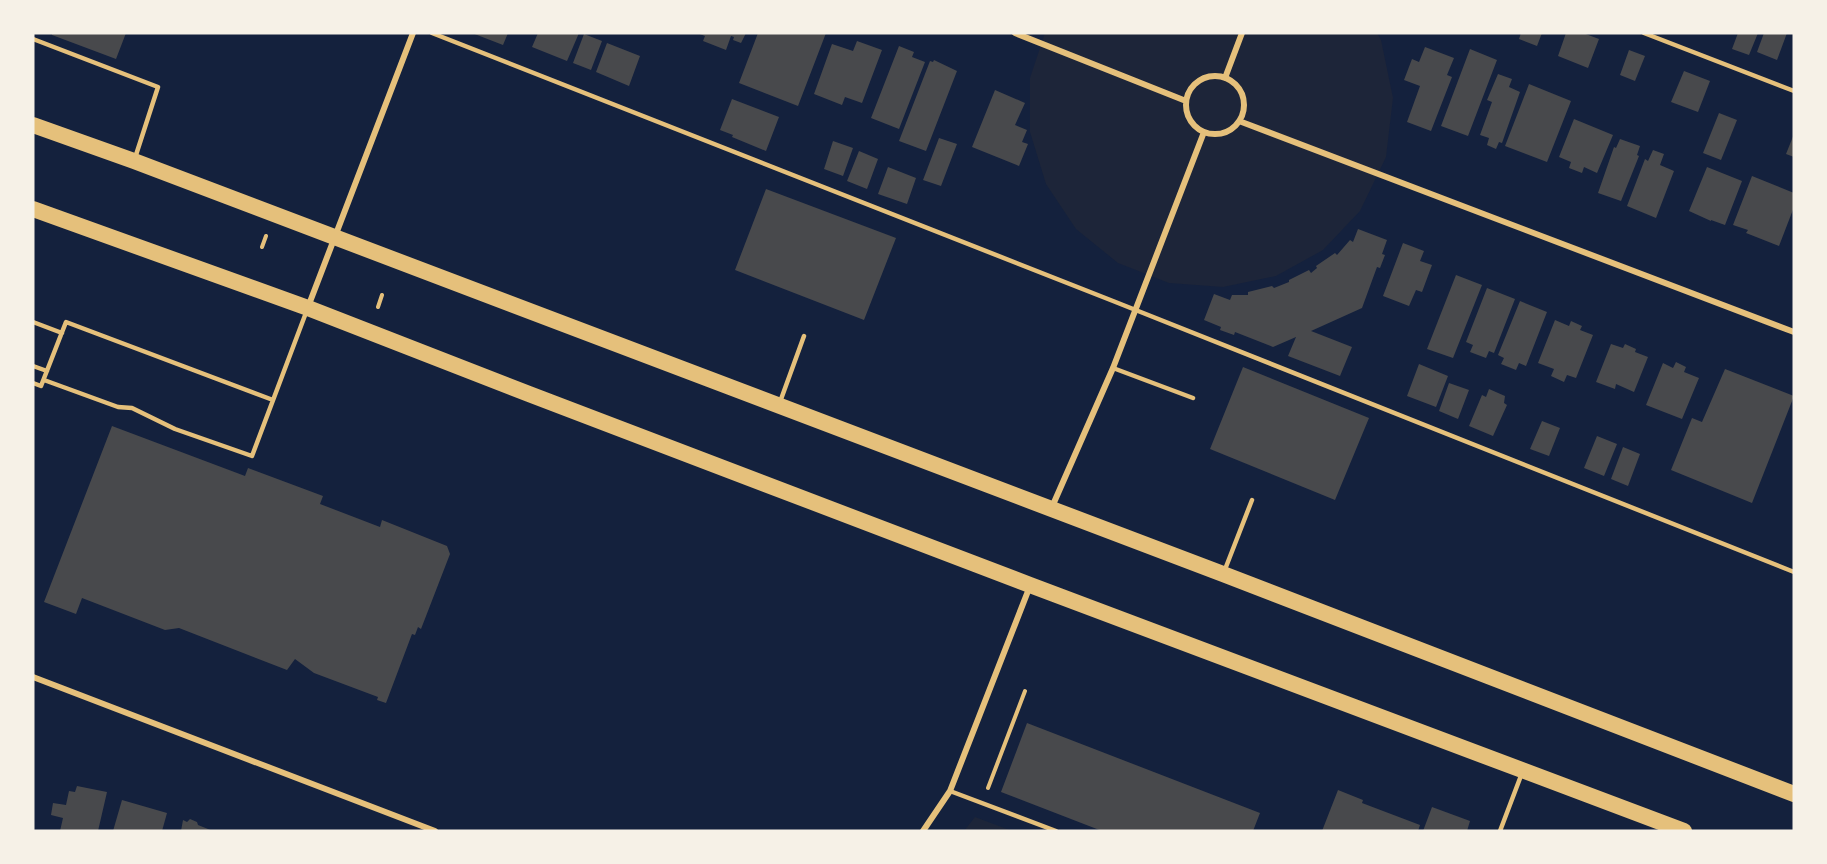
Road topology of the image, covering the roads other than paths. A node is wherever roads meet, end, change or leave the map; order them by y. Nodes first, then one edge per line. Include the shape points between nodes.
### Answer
1 (413, 33) edge
2 (432, 33) edge
3 (1015, 33) edge
4 (1242, 33) edge
5 (1644, 33) edge
6 (33, 39) edge
7 (1225, 78) junction
8 (1794, 91) edge
9 (1186, 100) junction
10 (1239, 121) junction
11 (33, 125) edge
12 (1204, 132) junction
13 (134, 161) junction
14 (33, 209) edge
15 (336, 238) junction
16 (308, 308) junction
17 (1135, 310) junction
18 (33, 322) edge
19 (1794, 332) edge
20 (62, 333) junction
21 (804, 336) dead end
22 (33, 366) edge
23 (1113, 368) junction
24 (47, 371) junction
25 (44, 380) junction
26 (33, 383) edge
27 (1193, 398) dead end
28 (273, 400) junction
29 (778, 407) junction
30 (1252, 500) dead end
31 (1051, 511) junction
32 (1794, 572) edge
33 (1223, 574) junction
34 (1030, 585) junction
35 (33, 677) edge
36 (1523, 770) junction
37 (950, 791) junction
38 (1794, 794) edge
39 (435, 831) edge
40 (923, 831) edge
41 (1056, 831) edge
42 (1500, 831) edge
43 (1684, 831) edge

1 - 15 street
2 - 17 lane
3 - 9 street
4 - 7 street
5 - 8 lane
6 - 13 lane via 158,87
7 - 9 street via 1212,76 1200,80
7 - 10 street via 1243,96 1244,109
9 - 12 street via 1190,120
10 - 12 street via 1224,133
10 - 19 street
11 - 13 highway
12 - 17 street
13 - 15 highway
14 - 16 highway
15 - 16 street
15 - 29 highway
16 - 28 lane
16 - 34 highway
17 - 23 street
17 - 32 lane
18 - 20 lane
20 - 24 lane
20 - 28 lane via 66,322
21 - 29 lane
22 - 24 lane
23 - 27 lane
23 - 31 street
24 - 25 lane
25 - 26 lane via 41,386
25 - 28 lane via 118,407 132,408 175,429 252,456
29 - 31 highway
30 - 33 lane
31 - 33 highway
33 - 38 highway
34 - 36 highway
34 - 37 street
35 - 39 street
36 - 42 lane
36 - 43 highway
37 - 40 street
37 - 41 lane

